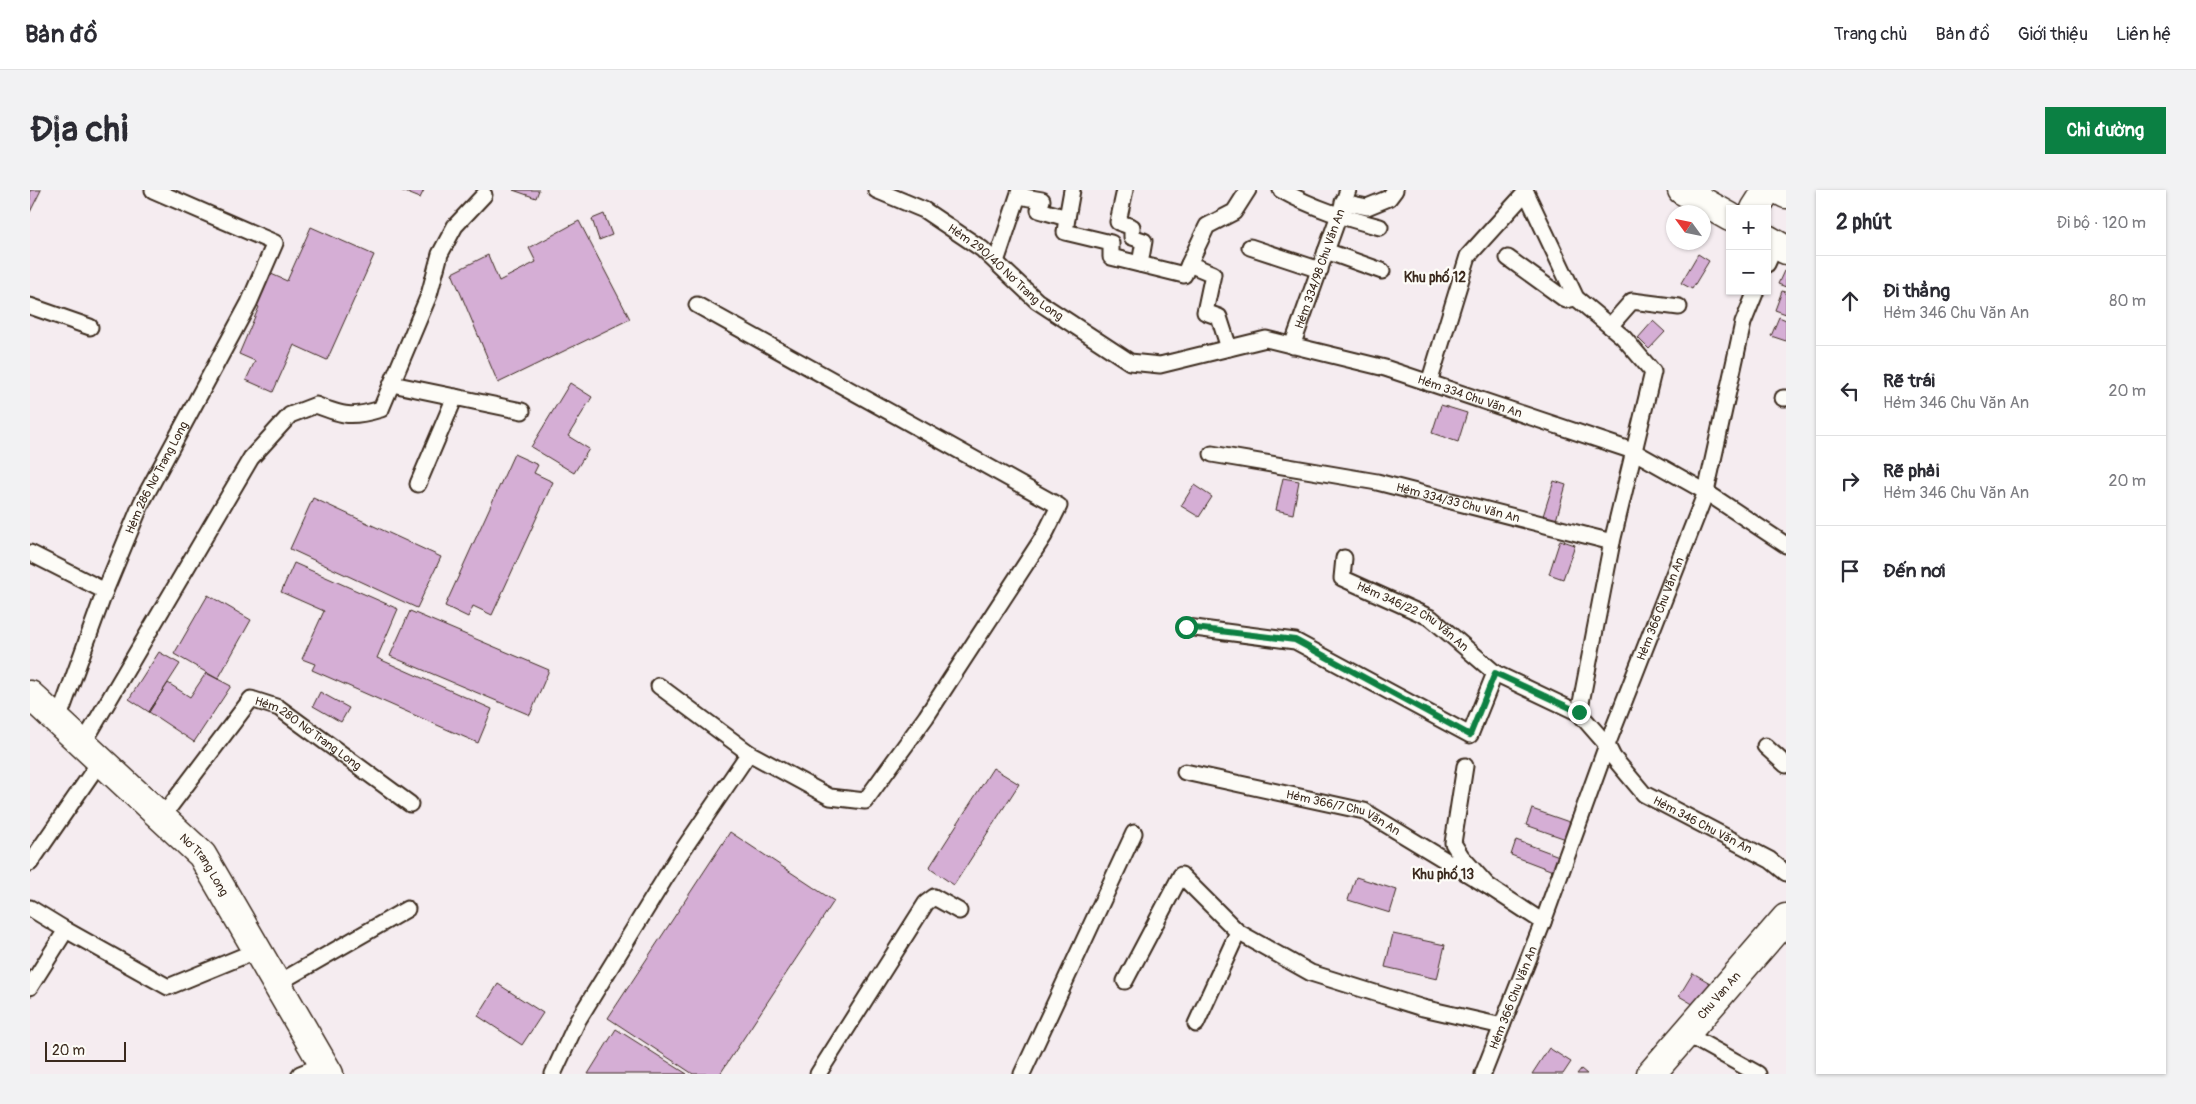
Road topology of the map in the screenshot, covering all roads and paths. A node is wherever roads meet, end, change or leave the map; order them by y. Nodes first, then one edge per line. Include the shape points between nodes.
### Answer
1 (153, 190) edge
2 (876, 190) edge
3 (1072, 190) edge
4 (1125, 190) edge
5 (1248, 190) edge
6 (1282, 190) edge
7 (1395, 190) edge
8 (1682, 190) edge
9 (1766, 190) edge
10 (1779, 190) edge
11 (1526, 191) edge
12 (1020, 193) edge
13 (1786, 194) edge
14 (484, 195) dead end
15 (1346, 196) edge
16 (1757, 205) edge
17 (1726, 215) edge
18 (1338, 216) junction
19 (1067, 218) junction
20 (1380, 227) dead end
21 (1250, 247) dead end
22 (1326, 251) junction
23 (1508, 258) dead end
24 (996, 262) junction
25 (1140, 264) junction
26 (1189, 264) junction
27 (1320, 270) junction
28 (1382, 272) dead end
29 (1754, 295) edge
30 (1576, 298) junction
31 (697, 305) dead end
32 (30, 306) edge
33 (1679, 307) dead end
34 (1610, 326) junction
35 (90, 327) dead end
36 (1292, 346) junction
37 (1229, 348) junction
38 (1130, 362) joint
39 (1429, 383) junction
40 (392, 384) junction
41 (455, 397) junction
42 (522, 411) dead end
43 (1633, 451) junction
44 (1212, 454) dead end
45 (418, 484) dead end
46 (1706, 492) junction
47 (1612, 542) junction
48 (1786, 545) edge
49 (30, 553) edge
50 (1344, 558) dead end
51 (105, 591) junction
52 (1186, 627) dead end
53 (1495, 673) junction
54 (659, 686) dead end
55 (30, 695) edge
56 (1579, 712) junction
57 (58, 720) junction
58 (1607, 745) junction
59 (1765, 746) dead end
60 (92, 752) junction
61 (749, 753) junction
62 (1786, 765) edge
63 (1465, 766) dead end
64 (1185, 772) dead end
65 (410, 804) dead end
66 (162, 817) junction
67 (1134, 832) dead end
68 (30, 863) edge
69 (1786, 873) edge
70 (1488, 886) junction
71 (30, 908) edge
72 (407, 909) dead end
73 (959, 910) dead end
74 (1786, 918) edge
75 (1543, 922) junction
76 (66, 930) junction
77 (1238, 932) junction
78 (258, 950) junction
79 (1125, 981) dead end
80 (278, 983) junction
81 (30, 987) edge
82 (1196, 1024) dead end
83 (1502, 1026) junction
84 (1686, 1034) junction
85 (327, 1069) edge
86 (300, 1074) edge
87 (553, 1074) edge
88 (818, 1074) edge
89 (1022, 1074) edge
90 (1483, 1074) edge
91 (1651, 1074) edge
92 (1758, 1074) edge

1 - 51 lane, Hẻm 286 Nơ Trang Long via 275,243 249,303 142,502
2 - 24 lane, Hẻm 290/40 Nơ Trang Long via 924,210
3 - 19 lane
4 - 25 lane via 1118,222 1132,227 1132,238 1144,241
5 - 26 lane via 1234,212 1206,226
6 - 18 lane
7 - 15 lane via 1389,198 1367,207
8 - 17 main road
9 - 16 main road
10 - 13 main road
11 - 30 lane
11 - 39 lane via 1468,256
12 - 19 lane via 1042,200 1039,210
12 - 24 lane
14 - 40 lane via 455,226 440,254 429,295
15 - 18 lane, Hẻm 334/98 Chu Văn An
18 - 20 lane
18 - 22 lane, Hẻm 334/98 Chu Văn An
19 - 25 lane via 1065,232 1111,243 1112,257
21 - 27 lane
22 - 27 lane, Hẻm 334/98 Chu Văn An
22 - 28 lane
23 - 30 lane via 1566,300
24 - 38 lane, Hẻm 290/40 Nơ Trang Long via 1037,300
25 - 26 lane via 1184,276
26 - 37 lane via 1214,274 1205,312 1219,318
27 - 36 lane, Hẻm 334/98 Chu Văn An
29 - 46 lane, Hẻm 366 Chu Văn An via 1742,323
30 - 34 lane
31 - 61 lane via 1059,506 1044,536 931,709 865,801 830,797
32 - 35 lane
33 - 34 lane via 1632,301
34 - 43 lane via 1653,372
36 - 37 lane, Hẻm 334 Chu Văn An via 1266,339
36 - 39 lane, Hẻm 334 Chu Văn An via 1385,368
37 - 38 lane, Hẻm 334 Chu Văn An via 1160,366
39 - 43 lane, Hẻm 334 Chu Văn An
40 - 41 lane
40 - 60 lane via 381,409 361,415 342,415 316,405 290,414 252,458
41 - 42 lane
41 - 45 lane
43 - 46 lane, Hẻm 334 Chu Văn An
43 - 47 lane
44 - 47 lane, Hẻm 334/33 Chu Văn An via 1377,482
46 - 48 lane, Hẻm 334 Chu Văn An
46 - 58 lane, Hẻm 366 Chu Văn An
47 - 56 lane
49 - 51 lane
50 - 53 lane, Hẻm 346/22 Chu Văn An via 1342,578 1431,618
51 - 57 lane, Hẻm 286 Nơ Trang Long
52 - 53 lane via 1295,640 1470,735
53 - 56 lane, Hẻm 346 Chu Văn An
54 - 61 lane
55 - 57 main road, Nơ Trang Long
56 - 58 lane, Hẻm 346 Chu Văn An
57 - 60 main road, Nơ Trang Long
58 - 69 lane, Hẻm 346 Chu Văn An via 1613,758 1644,794 1770,860
58 - 75 lane, Hẻm 366 Chu Văn An
59 - 62 lane
60 - 66 main road, Nơ Trang Long
60 - 68 lane
61 - 87 lane via 678,857 578,1020
63 - 70 lane via 1453,843
64 - 70 lane, Hẻm 366/7 Chu Văn An via 1364,811
65 - 66 lane, Hẻm 280 Nơ Trang Long via 279,708 251,699
66 - 78 main road, Nơ Trang Long via 202,855
67 - 89 lane
70 - 75 lane
71 - 76 lane
72 - 80 lane
73 - 88 lane via 934,897 926,903
74 - 84 main road, Chu Van An
75 - 83 lane, Hẻm 366 Chu Văn An
76 - 78 lane via 168,987
76 - 81 lane
77 - 79 lane via 1181,875
77 - 82 lane
77 - 83 lane via 1311,973 1423,1008
78 - 80 main road, Nơ Trang Long
80 - 85 main road, Nơ Trang Long
83 - 90 lane, Hẻm 366 Chu Văn An
84 - 91 main road, Chu Van An
84 - 92 lane
85 - 86 lane

